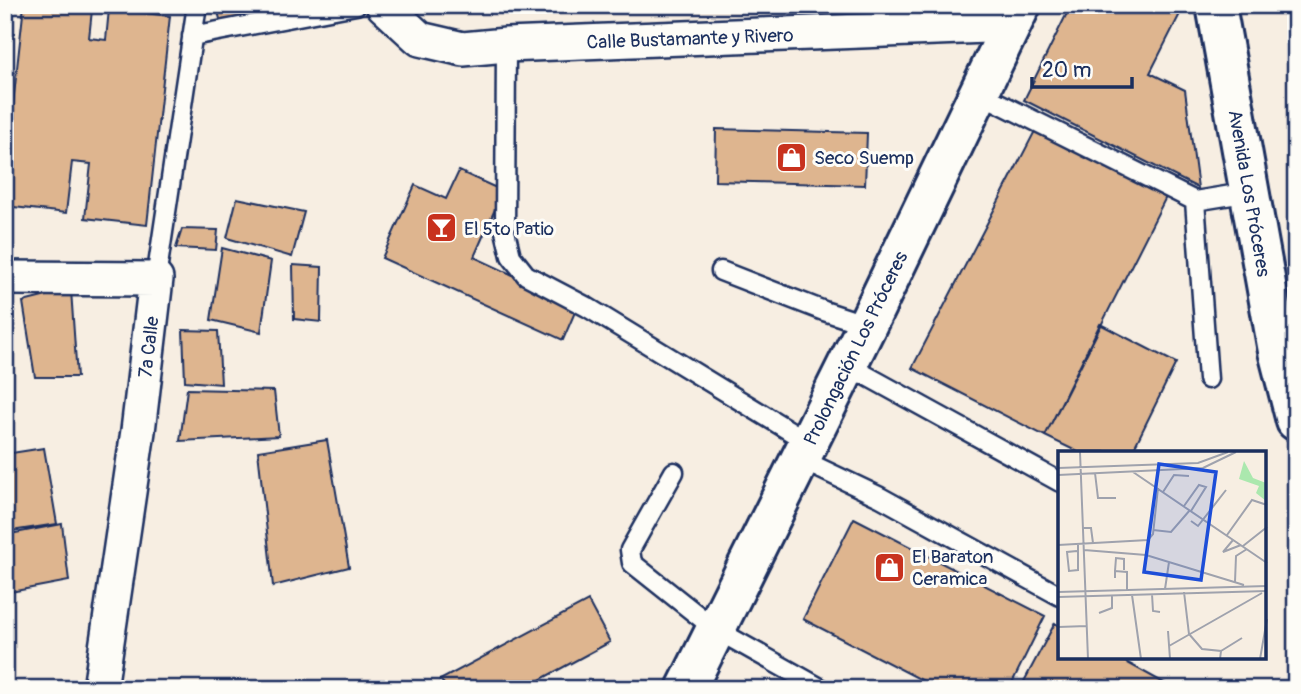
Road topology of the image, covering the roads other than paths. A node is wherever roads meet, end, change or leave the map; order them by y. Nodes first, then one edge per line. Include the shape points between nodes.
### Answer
1 (197, 5) edge
2 (356, 5) edge
3 (383, 5) edge
4 (1216, 5) edge
5 (1017, 15) edge
6 (192, 36) junction
7 (506, 45) junction
8 (979, 93) junction
9 (1250, 192) junction
10 (1195, 201) junction
11 (721, 271) dead end
12 (5, 278) edge
13 (156, 279) junction
14 (867, 325) junction
15 (847, 365) junction
16 (1208, 379) dead end
17 (1296, 421) edge
18 (804, 450) junction
19 (674, 472) dead end
20 (1058, 481) edge
21 (1058, 595) edge
22 (715, 629) junction
23 (100, 689) edge
24 (686, 689) edge
25 (822, 689) edge

1 - 6 lane, 7a Calle
2 - 6 lane
3 - 7 street, Calle Bustamante y Rivero via 420,39 463,49
4 - 9 street, Avenida Los Próceres
5 - 7 street, Calle Bustamante y Rivero
5 - 8 street, Prolongación Los Próceres
6 - 13 lane, 7a Calle
7 - 18 lane via 505,231 511,256 526,275 587,307
8 - 10 lane
8 - 14 street, Prolongación Los Próceres
9 - 10 lane
9 - 17 street, Avenida Los Próceres via 1278,351
10 - 16 lane
11 - 14 lane
12 - 13 street
13 - 23 street, 7a Calle
14 - 15 street, Prolongación Los Próceres
15 - 18 street, Prolongación Los Próceres
15 - 20 lane
18 - 21 lane
18 - 22 street, Prolongación Los Próceres
19 - 22 lane via 630,550 632,563
22 - 24 street, Prolongación Los Próceres
22 - 25 lane

